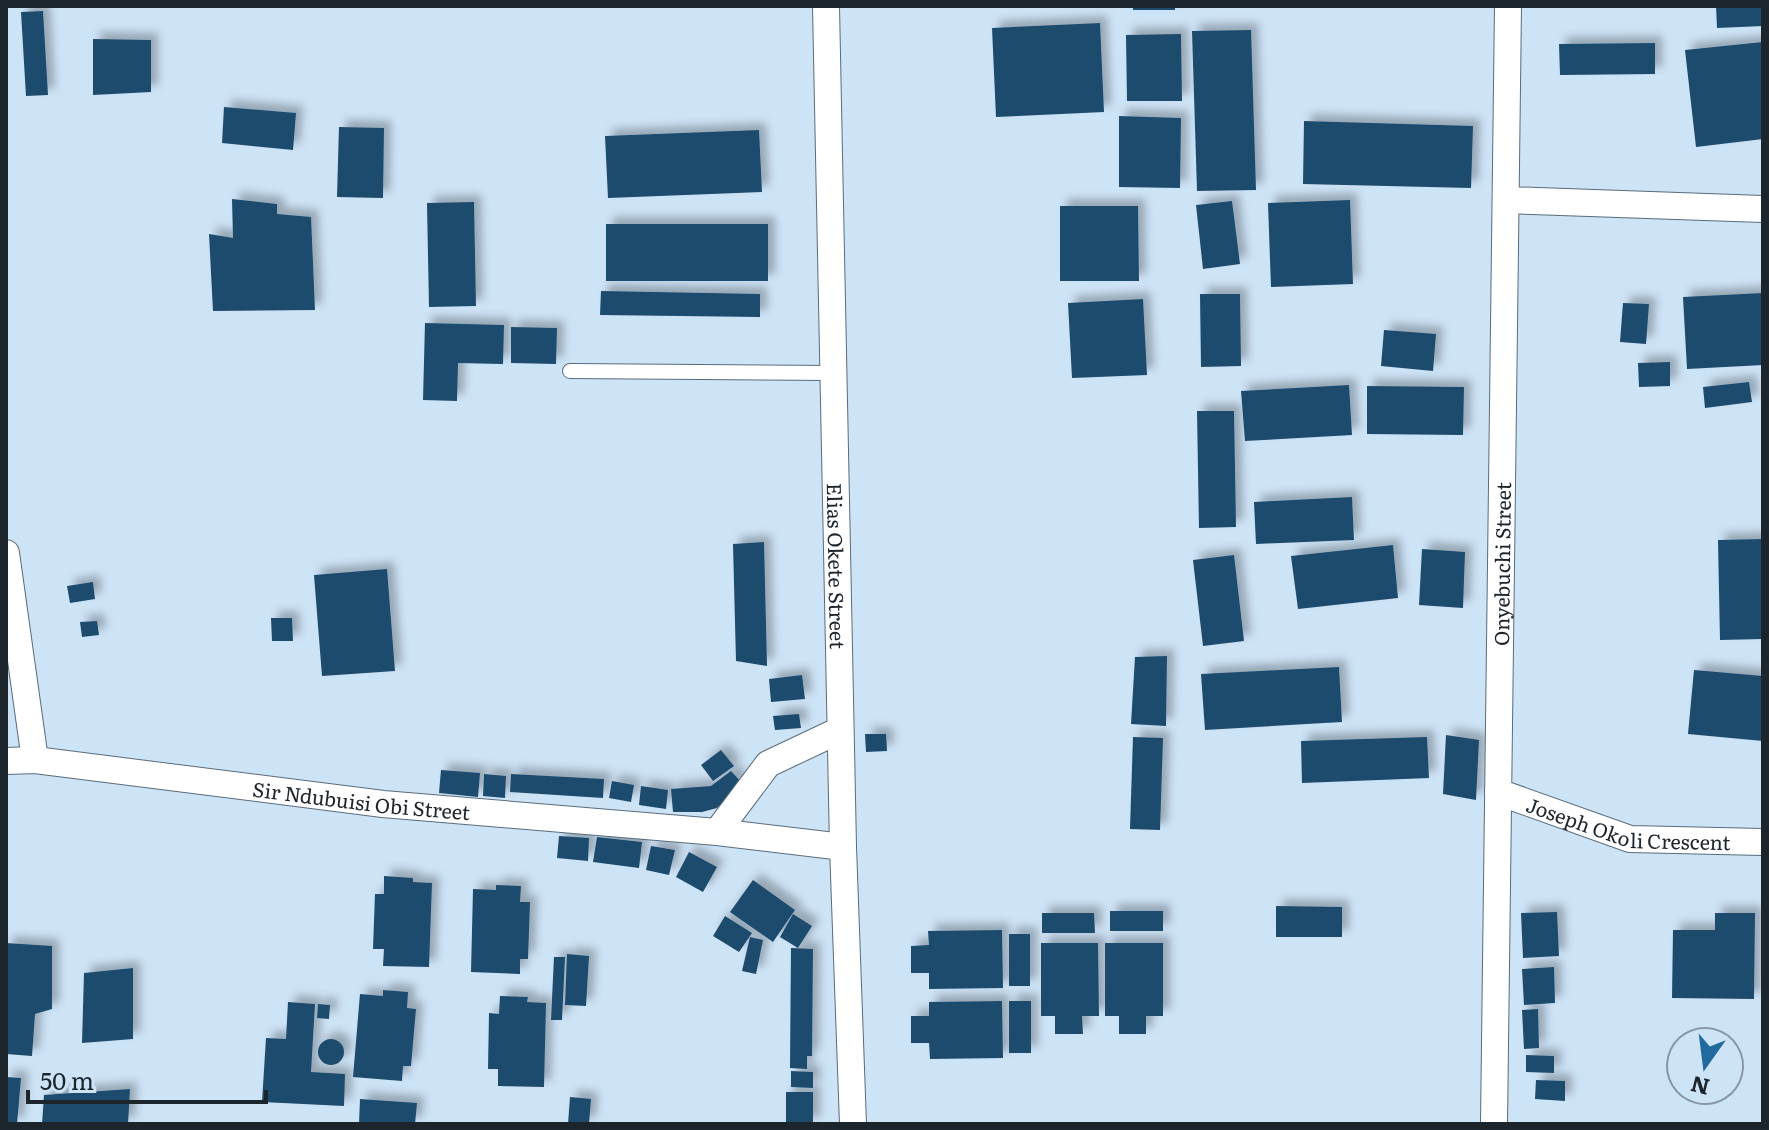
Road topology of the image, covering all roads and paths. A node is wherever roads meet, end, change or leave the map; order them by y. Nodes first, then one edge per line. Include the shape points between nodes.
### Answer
1 (826, 6) edge
2 (1508, 6) edge
3 (1506, 200) junction
4 (1763, 209) edge
5 (570, 371) dead end
6 (833, 373) junction
7 (6, 553) edge
8 (840, 730) junction
9 (35, 760) junction
10 (6, 761) edge
11 (1498, 792) junction
12 (717, 832) junction
13 (1763, 842) edge
14 (843, 847) junction
15 (853, 1124) edge
16 (1494, 1124) edge

1 - 6 street, Elias Okete Street
2 - 3 street, Onyebuchi Street
3 - 4 street
3 - 11 street, Onyebuchi Street
5 - 6 lane
6 - 8 street, Elias Okete Street
7 - 9 street
8 - 12 street via 768,764
8 - 14 street, Elias Okete Street
9 - 10 street, Sir Ndubuisi Obi Street
9 - 12 street, Sir Ndubuisi Obi Street via 383,804
11 - 13 street, Joseph Okoli Crescent via 1630,839
11 - 16 street, Onyebuchi Street
12 - 14 street, Sir Ndubuisi Obi Street
14 - 15 street, Elias Okete Street

